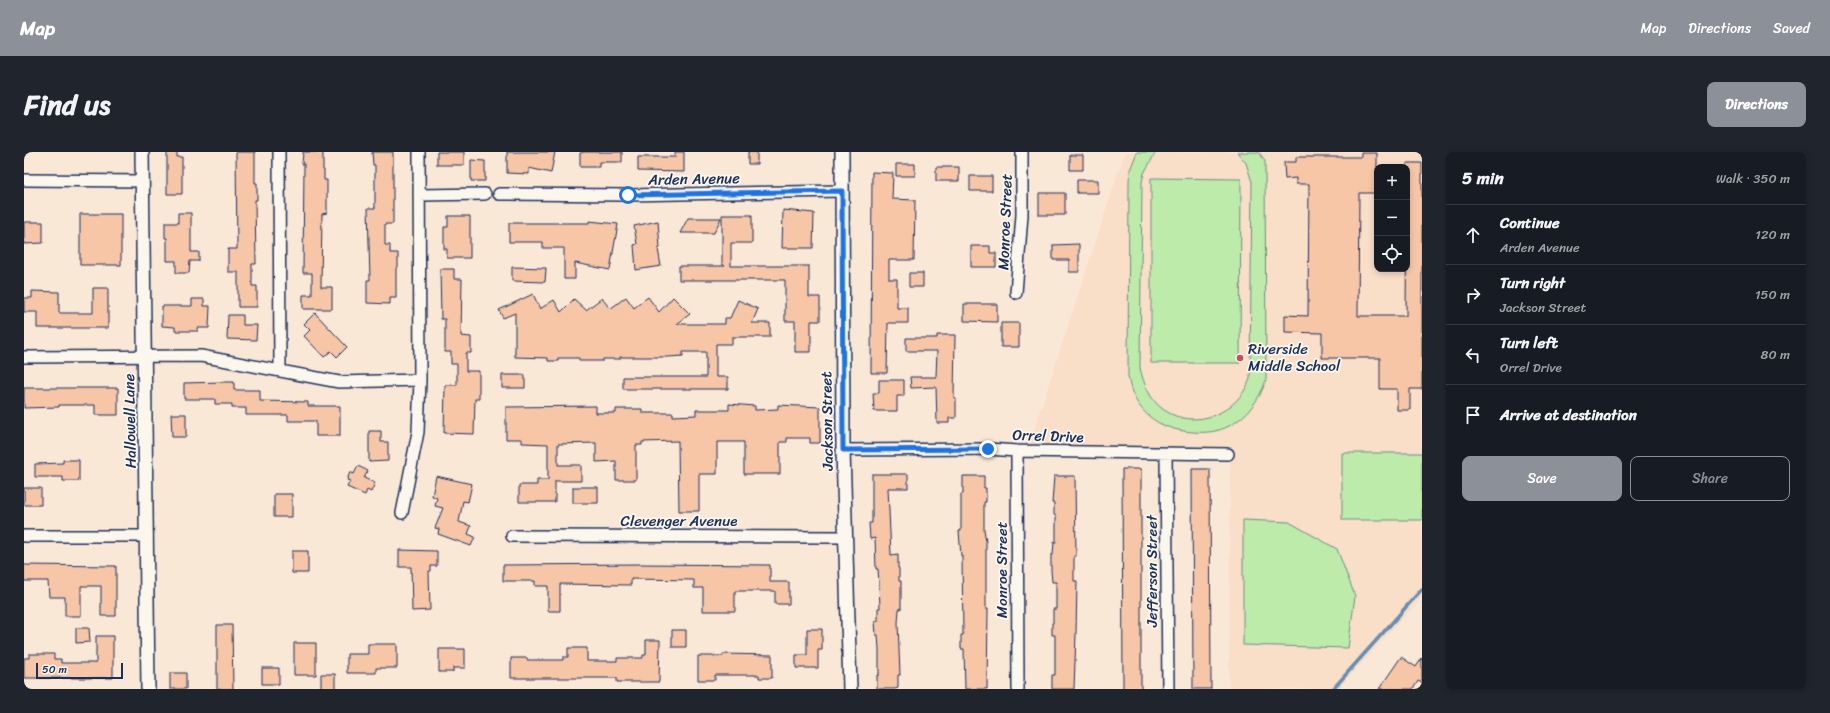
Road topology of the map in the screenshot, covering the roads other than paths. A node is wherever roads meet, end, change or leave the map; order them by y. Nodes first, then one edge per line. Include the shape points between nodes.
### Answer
1 (142, 152) edge
2 (279, 152) edge
3 (419, 152) edge
4 (842, 152) edge
5 (1022, 152) edge
6 (24, 180) edge
7 (142, 181) junction
8 (842, 191) junction
9 (485, 194) dead end
10 (499, 194) dead end
11 (419, 195) junction
12 (1016, 294) dead end
13 (24, 357) edge
14 (144, 358) junction
15 (280, 370) junction
16 (420, 380) junction
17 (843, 450) junction
18 (1017, 451) junction
19 (1166, 454) junction
20 (1228, 454) dead end
21 (402, 512) dead end
22 (24, 536) edge
23 (147, 536) junction
24 (512, 536) dead end
25 (846, 537) junction
26 (148, 689) edge
27 (850, 689) edge
28 (1018, 689) edge
29 (1168, 689) edge

1 - 7 street, Hallowell Lane
2 - 15 street
3 - 11 street
4 - 8 street, Jackson Street
5 - 12 street, Monroe Street via 1022,215
6 - 7 street
7 - 14 street, Hallowell Lane
8 - 10 street, Arden Avenue via 628,195
8 - 17 street, Jackson Street
9 - 11 street
11 - 16 street
13 - 14 street
14 - 15 street via 201,356
14 - 23 street, Hallowell Lane
15 - 16 street via 339,382
16 - 21 street via 418,432
17 - 18 street, Orrel Drive
17 - 25 street, Jackson Street
18 - 19 street, Orrel Drive
18 - 28 street, Monroe Street
19 - 20 street, Orrel Drive
19 - 29 street, Jefferson Street
22 - 23 street
23 - 26 street, Hallowell Lane
24 - 25 street, Clevenger Avenue
25 - 27 street, Jackson Street

